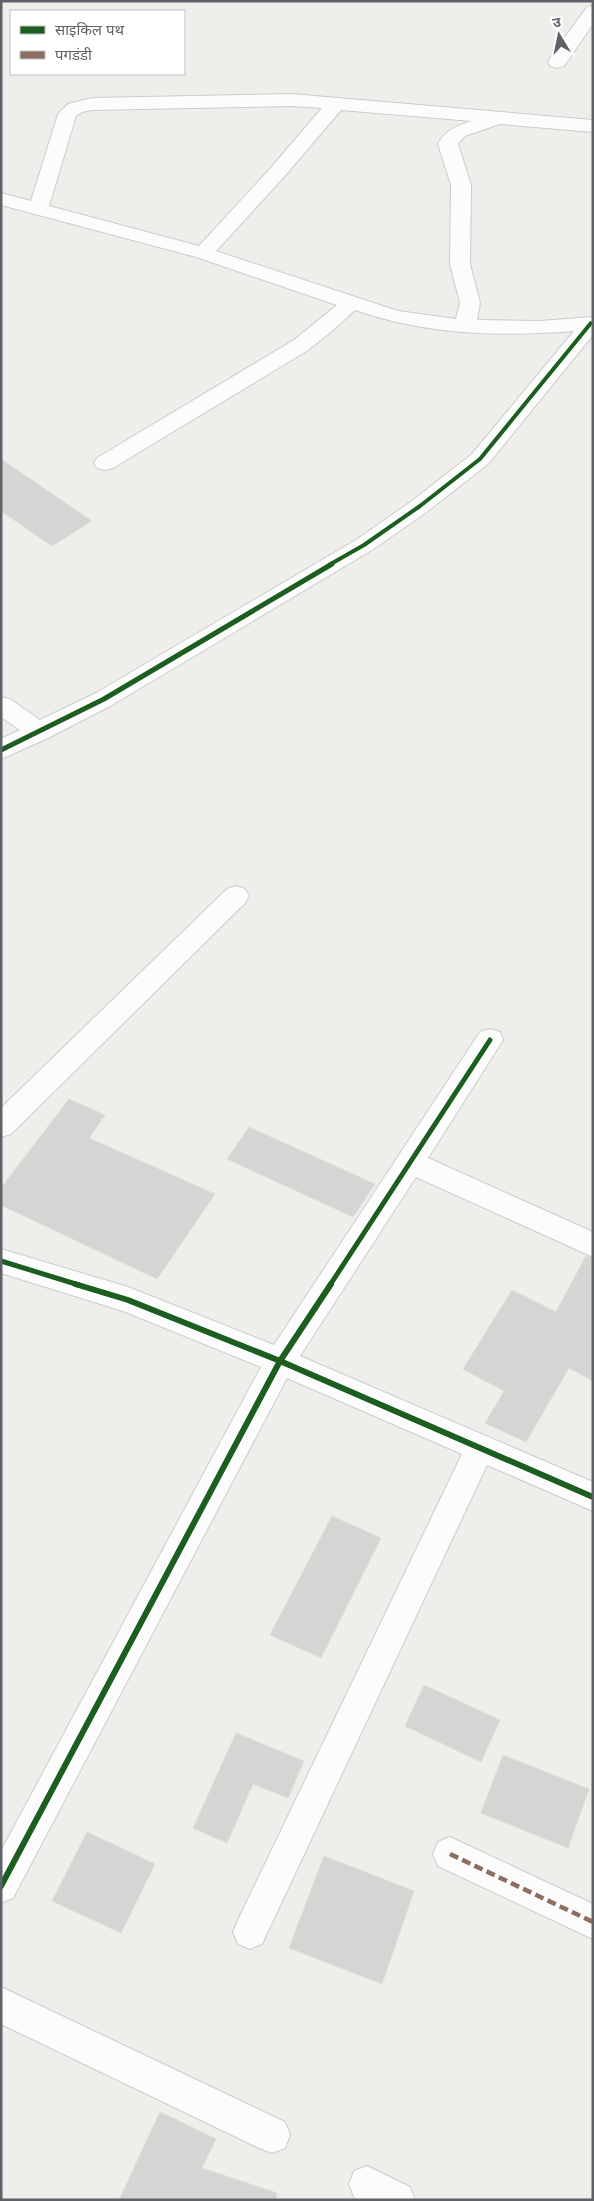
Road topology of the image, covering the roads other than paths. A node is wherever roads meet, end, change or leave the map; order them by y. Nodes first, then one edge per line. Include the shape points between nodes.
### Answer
1 (593, 11) edge
2 (557, 62) dead end
3 (337, 103) junction
4 (503, 118) junction
5 (593, 126) edge
6 (1, 199) edge
7 (38, 209) junction
8 (203, 254) junction
9 (351, 303) junction
10 (592, 323) edge
11 (465, 326) junction
12 (105, 463) dead end
13 (1, 705) edge
14 (39, 732) junction
15 (1, 750) edge
16 (236, 896) dead end
17 (490, 1040) dead end
18 (1, 1126) edge
19 (410, 1162) junction
20 (593, 1245) edge
21 (1, 1261) edge
22 (280, 1361) junction
23 (480, 1448) junction
24 (593, 1497) edge
25 (450, 1854) dead end
26 (1, 1886) edge
27 (593, 1922) edge
28 (250, 1932) dead end
29 (1, 2006) edge
30 (272, 2135) dead end

1 - 2 street
3 - 4 street
3 - 7 street via 230,100 92,104 75,108 67,114
3 - 8 street
4 - 5 street
4 - 11 street via 458,132 448,144 461,185 460,264 470,303
6 - 7 street
7 - 8 street
8 - 9 street
9 - 11 street via 395,317
9 - 12 street via 301,345
10 - 11 street via 540,327
10 - 14 street via 480,459 420,506 339,560 104,699
13 - 14 street
14 - 15 street
16 - 18 street
17 - 19 street
19 - 20 street
19 - 22 street
21 - 22 street via 128,1300
22 - 23 street
22 - 26 street
23 - 24 street
23 - 28 street
25 - 27 street
29 - 30 street

